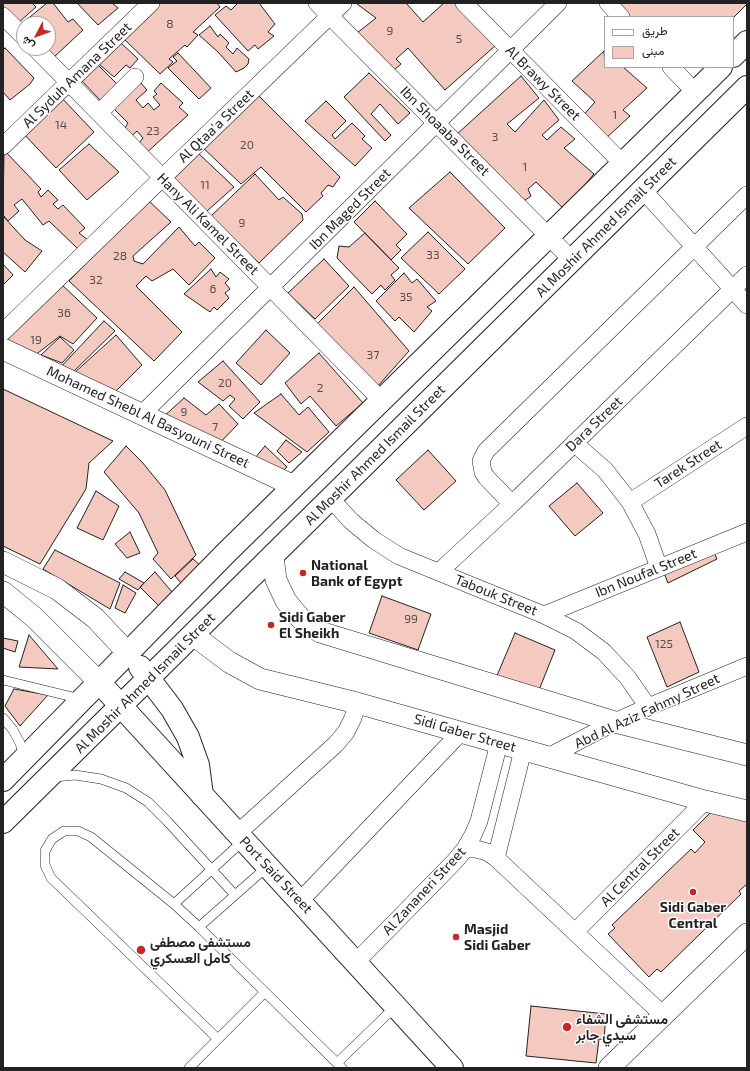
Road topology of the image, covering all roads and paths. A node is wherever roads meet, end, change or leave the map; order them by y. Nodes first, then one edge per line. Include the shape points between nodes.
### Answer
1 (317, 3) edge
2 (343, 3) edge
3 (464, 3) edge
4 (558, 3) edge
5 (608, 3) edge
6 (148, 4) edge
7 (3, 16) edge
8 (330, 16) junction
9 (621, 16) edge
10 (16, 29) edge
11 (747, 42) edge
12 (510, 50) junction
13 (734, 55) edge
14 (43, 56) edge
15 (671, 68) edge
16 (720, 68) edge
17 (136, 77) dead end
18 (69, 83) junction
19 (747, 87) edge
20 (695, 92) junction
21 (98, 113) junction
22 (436, 123) junction
23 (3, 146) edge
24 (623, 164) junction
25 (162, 178) junction
26 (643, 190) junction
27 (747, 195) edge
28 (549, 236) junction
29 (694, 247) junction
30 (572, 260) junction
31 (747, 275) edge
32 (270, 288) junction
33 (732, 289) junction
34 (747, 305) edge
35 (3, 332) edge
36 (3, 349) edge
37 (382, 401) junction
38 (142, 414) junction
39 (747, 426) edge
40 (574, 443) junction
41 (294, 486) junction
42 (331, 499) junction
43 (630, 502) junction
44 (512, 504) junction
45 (747, 532) edge
46 (273, 556) junction
47 (3, 562) edge
48 (659, 568) junction
49 (439, 572) junction
50 (3, 592) edge
51 (544, 615) junction
52 (193, 635) junction
53 (135, 646) junction
54 (168, 660) junction
55 (747, 666) edge
56 (149, 678) junction
57 (3, 680) edge
58 (99, 682) junction
59 (82, 700) junction
60 (357, 703) junction
61 (121, 706) junction
62 (648, 707) junction
63 (3, 718) edge
64 (615, 722) junction
65 (461, 732) junction
66 (499, 743) junction
67 (523, 750) junction
68 (747, 755) edge
69 (548, 757) junction
70 (25, 758) junction
71 (49, 777) junction
72 (3, 780) edge
73 (202, 795) junction
74 (704, 801) junction
75 (747, 811) edge
76 (3, 822) edge
77 (241, 837) junction
78 (465, 849) junction
79 (496, 858) junction
80 (268, 866) junction
81 (212, 870) junction
82 (235, 895) junction
83 (300, 901) junction
84 (174, 904) junction
85 (199, 927) junction
86 (575, 932) junction
87 (747, 934) edge
88 (356, 962) junction
89 (265, 992) junction
90 (396, 1006) junction
91 (663, 1016) junction
92 (218, 1039) junction
93 (339, 1066) edge
94 (189, 1068) edge
95 (452, 1068) edge
96 (608, 1068) edge

1 - 8 street, Ibn Shoaaba Street
2 - 8 street, Al Qtaa'a Street
3 - 12 street, Al Brawy Street
4 - 12 street, Ibn Maged Street
5 - 9 street
6 - 18 street, Al Syduh Amana Street
7 - 10 street
8 - 22 street, Ibn Shoaaba Street
8 - 25 street, Al Qtaa'a Street
11 - 13 main road
12 - 22 street, Ibn Maged Street
12 - 24 street, Al Brawy Street
14 - 18 street, Hany Ali Kamel Street
15 - 20 street
16 - 20 main road
17 - 21 street
18 - 21 street, Hany Ali Kamel Street
18 - 23 street, Al Syduh Amana Street
19 - 26 main road, Al Moshir Ahmed Ismail Street
20 - 24 main road
21 - 25 street, Hany Ali Kamel Street
22 - 28 street, Ibn Shoaaba Street
22 - 32 street, Ibn Maged Street
24 - 28 main road
25 - 32 street, Hany Ali Kamel Street
25 - 35 street, Al Qtaa'a Street
26 - 29 street
26 - 30 main road, Al Moshir Ahmed Ismail Street
27 - 29 street
28 - 30 street, Ibn Shoaaba Street
28 - 37 main road
29 - 33 street
29 - 44 street via 486,451 481,461 483,472
30 - 42 main road, Al Moshir Ahmed Ismail Street
31 - 33 street, Dara Street
32 - 37 street, Hany Ali Kamel Street
32 - 38 street, Ibn Maged Street
33 - 34 street
33 - 40 street, Dara Street
36 - 38 street, Mohamed Shebl Al Basyouni Street
37 - 41 main road
38 - 41 street, Mohamed Shebl Al Basyouni Street
39 - 43 street, Tarek Street
40 - 43 street via 604,470
40 - 44 street, Dara Street
41 - 53 main road
42 - 46 main road, Al Moshir Ahmed Ismail Street
42 - 49 street, Tabouk Street via 351,521 374,540 399,556
43 - 48 street via 647,534
44 - 49 street, Dara Street
45 - 48 street, Ibn Noufal Street
46 - 52 main road, Al Moshir Ahmed Ismail Street
46 - 64 street via 276,580 286,601 301,619 320,632
47 - 53 street via 57,589
48 - 51 street, Ibn Noufal Street
49 - 51 street, Tabouk Street
50 - 58 street via 35,618
51 - 62 street, Tabouk Street via 576,630 604,652 628,678
52 - 54 main road, Al Moshir Ahmed Ismail Street
52 - 60 street, Sidi Gaber Street via 230,662 260,679
53 - 54 main road
53 - 56 main road
53 - 58 main road
54 - 56 main road, Al Moshir Ahmed Ismail Street
55 - 62 street, Abd Al Aziz Fahmy Street
56 - 61 main road, Al Moshir Ahmed Ismail Street
56 - 73 main road via 172,709 188,737 198,765
57 - 59 lane
58 - 59 main road
58 - 61 main road, Port Said Street
59 - 70 main road
60 - 65 street, Sidi Gaber Street
60 - 77 street via 346,732 336,744
61 - 71 main road, Al Moshir Ahmed Ismail Street
61 - 73 main road, Port Said Street
62 - 64 street, Abd Al Aziz Fahmy Street
63 - 70 lane via 13,730
64 - 68 street
64 - 69 street, Abd Al Aziz Fahmy Street
65 - 66 street, Sidi Gaber Street
65 - 83 street
66 - 67 street, Sidi Gaber Street
66 - 78 street, Al Zananeri Street via 479,821
67 - 69 street, Sidi Gaber Street
67 - 79 street
69 - 74 street, Sidi Gaber Street
70 - 72 main road
71 - 76 main road, Al Moshir Ahmed Ismail Street
71 - 81 lane via 101,779 126,788 148,802
73 - 77 main road, Port Said Street
74 - 75 street, Sidi Gaber Street
74 - 86 street, Al Central Street
77 - 80 main road, Port Said Street
77 - 81 lane
78 - 79 street via 487,852
78 - 88 street, Al Zananeri Street
79 - 86 street
80 - 82 lane
80 - 83 main road, Port Said Street
81 - 82 lane
81 - 84 lane
82 - 85 lane
83 - 88 main road, Port Said Street
84 - 85 lane
84 - 92 lane via 91,838 78,831 64,831 52,838 45,851 45,865 51,878
85 - 89 lane
86 - 91 street
87 - 91 street
88 - 90 main road, Port Said Street
89 - 92 lane
89 - 93 lane
90 - 93 lane
90 - 95 main road, Port Said Street
91 - 96 street
92 - 94 lane

